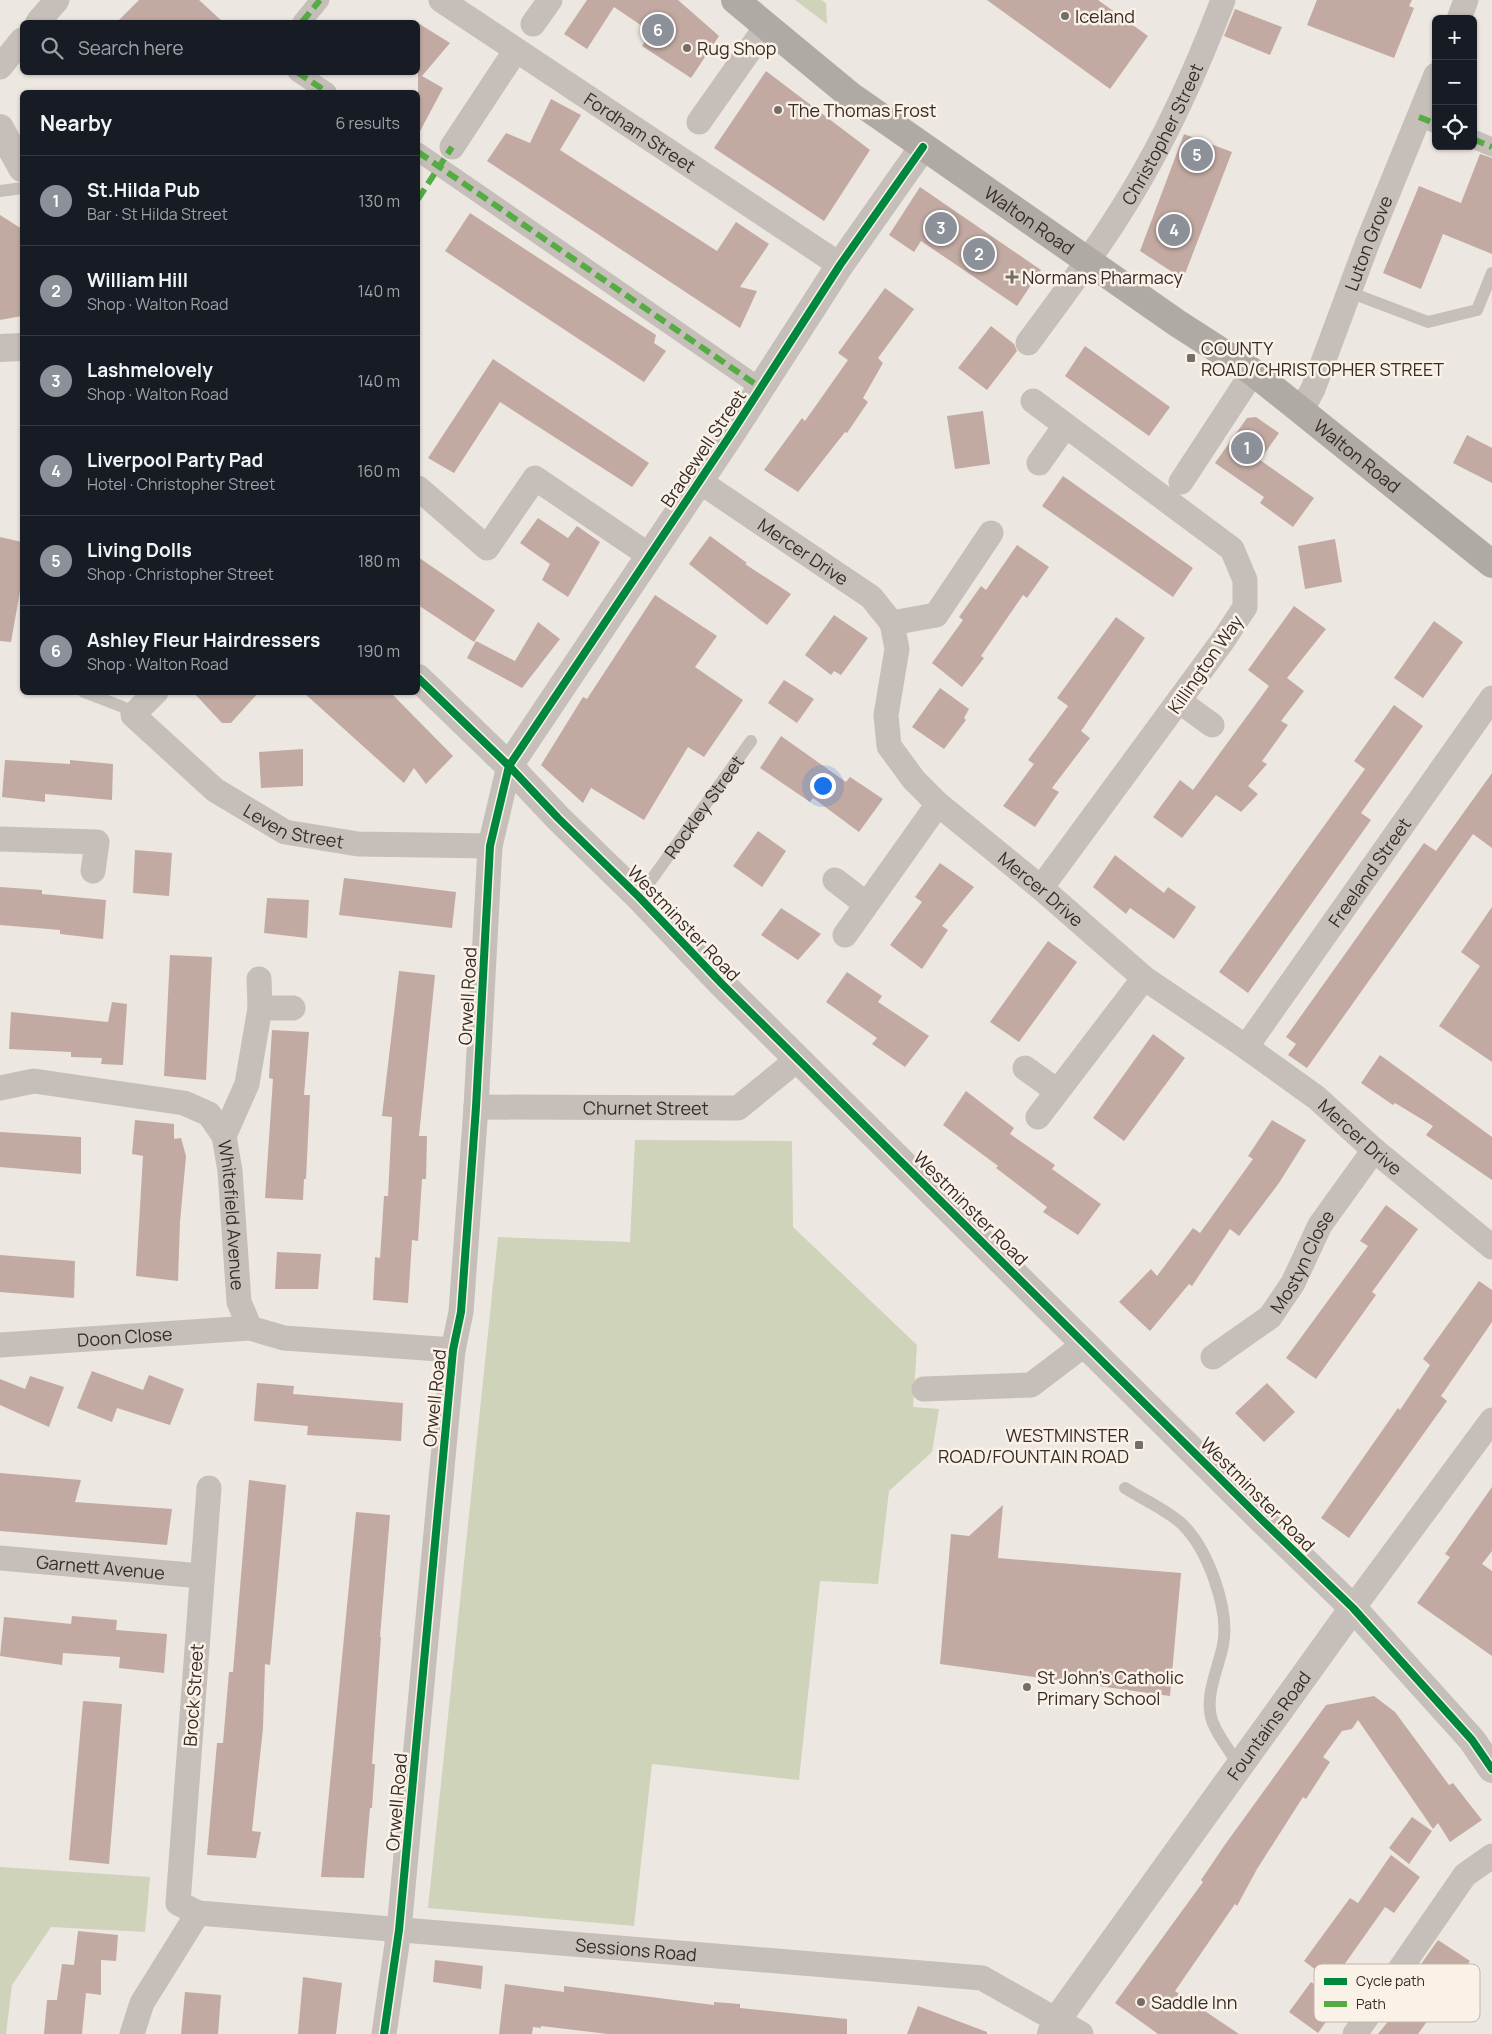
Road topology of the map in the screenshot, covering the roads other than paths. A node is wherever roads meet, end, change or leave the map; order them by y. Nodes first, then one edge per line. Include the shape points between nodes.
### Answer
1 (56, 0) edge
2 (320, 0) edge
3 (441, 0) edge
4 (550, 0) edge
5 (735, 0) edge
6 (1223, 0) edge
7 (1466, 0) edge
8 (1460, 15) edge
9 (40, 20) edge
10 (304, 20) edge
11 (533, 24) dead end
12 (766, 27) junction
13 (20, 42) edge
14 (516, 50) junction
15 (0, 67) edge
16 (302, 75) edge
17 (324, 90) edge
18 (1432, 95) edge
19 (1427, 121) edge
20 (699, 122) dead end
21 (0, 128) edge
22 (1477, 141) edge
23 (923, 147) junction
24 (1492, 147) edge
25 (420, 152) edge
26 (446, 156) junction
27 (20, 164) edge
28 (20, 188) edge
29 (0, 191) edge
30 (1087, 261) junction
31 (840, 265) junction
32 (1492, 273) edge
33 (1349, 292) junction
34 (1028, 343) dead end
35 (20, 347) edge
36 (0, 348) edge
37 (1252, 372) junction
38 (761, 388) junction
39 (1033, 401) dead end
40 (1301, 412) junction
41 (1065, 426) junction
42 (1039, 462) dead end
43 (699, 481) junction
44 (1181, 482) dead end
45 (420, 490) edge
46 (991, 533) dead end
47 (650, 556) junction
48 (1492, 564) edge
49 (892, 623) junction
50 (420, 680) edge
51 (92, 695) edge
52 (153, 695) edge
53 (1492, 698) edge
54 (1179, 701) junction
55 (133, 715) junction
56 (1212, 724) dead end
57 (750, 741) dead end
58 (510, 766) junction
59 (938, 804) junction
60 (0, 839) edge
61 (490, 846) junction
62 (93, 870) dead end
63 (834, 880) dead end
64 (1041, 888) junction
65 (639, 897) junction
66 (866, 904) junction
67 (846, 935) dead end
68 (1144, 978) junction
69 (259, 979) dead end
70 (260, 1008) junction
71 (293, 1008) dead end
72 (1246, 1046) junction
73 (798, 1059) junction
74 (1025, 1068) dead end
75 (0, 1088) edge
76 (1057, 1091) junction
77 (476, 1107) junction
78 (1038, 1117) dead end
79 (224, 1136) junction
80 (1374, 1150) junction
81 (1492, 1247) edge
82 (250, 1328) junction
83 (1085, 1344) junction
84 (0, 1345) edge
85 (453, 1350) junction
86 (1212, 1357) dead end
87 (924, 1389) dead end
88 (1490, 1428) edge
89 (209, 1488) dead end
90 (1125, 1488) dead end
91 (0, 1558) edge
92 (201, 1576) junction
93 (1353, 1608) junction
94 (1239, 1766) junction
95 (1492, 1769) edge
96 (1492, 1856) edge
97 (188, 1908) junction
98 (399, 1930) junction
99 (1403, 1964) edge
100 (1363, 2022) edge
101 (1053, 2027) edge
102 (132, 2034) edge
103 (384, 2034) edge
104 (1081, 2034) edge
105 (1355, 2034) edge

1 - 9 street
2 - 10 street
3 - 14 street, Fordham Street
4 - 11 street
5 - 12 highway, Walton Road
6 - 30 street, Christopher Street via 1156,151 1132,194
7 - 8 street
12 - 20 street
12 - 23 highway, Walton Road via 822,74
13 - 15 street
14 - 26 street
14 - 31 street, Fordham Street
16 - 17 street
18 - 19 street, Luton Grove
19 - 33 street, Luton Grove
21 - 27 street
22 - 24 street
23 - 30 highway, Walton Road
23 - 31 street, Bradewell Street
25 - 26 street
26 - 38 street
28 - 29 lane
30 - 34 street
30 - 37 highway, Walton Road
31 - 38 street, Bradewell Street
32 - 33 lane via 1477,310 1428,322
33 - 40 street, Luton Grove via 1313,389
35 - 36 street
37 - 40 highway, Walton Road
37 - 44 street
38 - 43 street, Bradewell Street
39 - 41 street, Killington Way
40 - 48 highway, Walton Road
41 - 42 street
41 - 54 street, Killington Way via 1232,549 1242,572 1245,607
43 - 47 street, Bradewell Street
43 - 49 street, Mercer Drive via 871,597
45 - 47 street via 487,548 535,478
46 - 49 street via 936,615
47 - 58 street, Bradewell Street
49 - 59 street, Mercer Drive via 897,649 886,715 890,746 914,780
50 - 58 street, Westminster Road
51 - 55 lane via 123,707
52 - 55 street
53 - 72 street, Freeland Street
54 - 56 street
54 - 64 street, Killington Way
55 - 61 street, Leven Street via 215,790 285,832 358,844
57 - 65 lane, Rockley Street
58 - 61 street, Orwell Road
58 - 65 street, Westminster Road
59 - 64 street, Mercer Drive
59 - 66 street
60 - 62 street via 96,842
61 - 77 street, Orwell Road
63 - 66 street
64 - 68 street, Mercer Drive
65 - 73 street, Westminster Road
66 - 67 street
68 - 72 street, Mercer Drive
68 - 76 street
69 - 70 street
70 - 71 street
70 - 79 street via 247,1084
72 - 80 street, Mercer Drive via 1317,1098
73 - 77 street, Churnet Street via 738,1108
73 - 83 street, Westminster Road
74 - 76 street
75 - 79 street, Whitefield Avenue via 34,1082 184,1103 209,1114
76 - 78 street
77 - 85 street, Orwell Road via 461,1312
79 - 82 street, Whitefield Avenue via 230,1171 239,1302
80 - 81 street, Mercer Drive
80 - 86 street, Mostyn Close via 1320,1225 1293,1284 1270,1317
82 - 84 street, Doon Close
82 - 85 street via 284,1338
83 - 87 street via 1031,1385
83 - 93 street, Westminster Road
85 - 98 street, Orwell Road
88 - 93 street, Fountains Road
89 - 92 street, Brock Street
90 - 94 lane via 1182,1524 1197,1544 1210,1571 1221,1600 1225,1624 1223,1645 1212,1681 1213,1723
91 - 92 street, Garnett Avenue
92 - 97 street, Brock Street
93 - 94 street, Fountains Road
93 - 95 street, Westminster Road via 1472,1740
94 - 101 street, Fountains Road
96 - 99 street via 1465,1875
97 - 98 street, Sessions Road
97 - 102 street via 142,2003
98 - 101 street, Sessions Road via 982,1978
98 - 103 street, Orwell Road
100 - 105 street
101 - 104 street, Sessions Road

